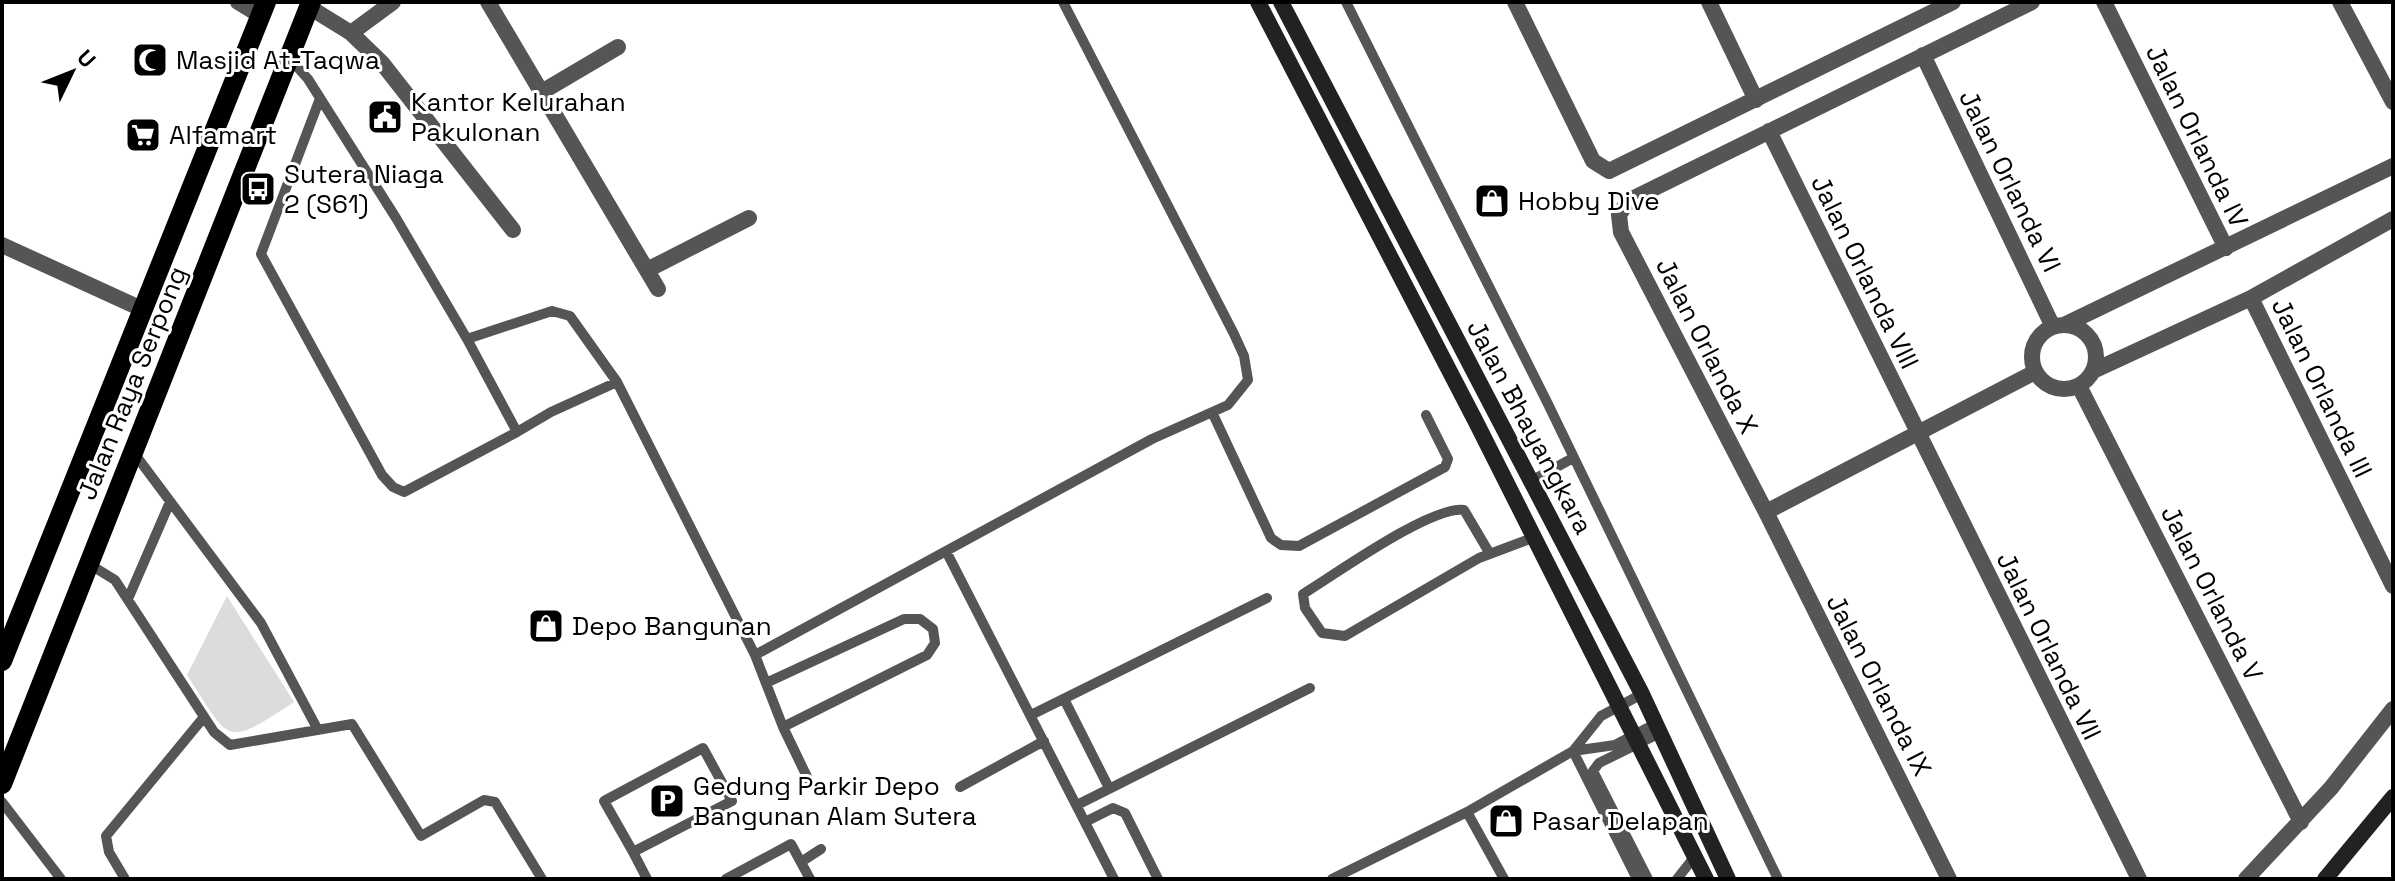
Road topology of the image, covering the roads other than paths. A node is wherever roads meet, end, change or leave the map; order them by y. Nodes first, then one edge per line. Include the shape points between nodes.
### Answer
1 (238, 2) edge
2 (393, 2) edge
3 (488, 2) edge
4 (1063, 2) edge
5 (1258, 2) edge
6 (1346, 2) edge
7 (1515, 2) edge
8 (1709, 2) edge
9 (1953, 2) edge
10 (2032, 2) edge
11 (2104, 2) edge
12 (2340, 2) edge
13 (310, 4) edge
14 (1288, 4) edge
15 (264, 9) edge
16 (1922, 9) edge
17 (351, 33) junction
18 (618, 47) dead end
19 (1923, 55) junction
20 (290, 59) junction
21 (540, 93) junction
22 (1756, 100) junction
23 (319, 101) junction
24 (2393, 102) edge
25 (1769, 131) junction
26 (2393, 166) edge
27 (749, 218) dead end
28 (2393, 219) edge
29 (513, 230) dead end
30 (2, 245) edge
31 (2226, 248) junction
32 (647, 270) junction
33 (658, 289) dead end
34 (2251, 298) junction
35 (144, 310) junction
36 (2059, 326) junction
37 (467, 339) junction
38 (2093, 371) junction
39 (2035, 372) junction
40 (617, 382) junction
41 (2079, 386) junction
42 (1212, 412) junction
43 (1426, 415) dead end
44 (517, 432) junction
45 (1917, 434) junction
46 (133, 452) junction
47 (1573, 458) junction
48 (1531, 481) junction
49 (170, 502) junction
50 (1766, 512) junction
51 (1535, 537) junction
52 (947, 553) junction
53 (1490, 554) junction
54 (89, 564) junction
55 (2393, 586) edge
56 (1267, 598) dead end
57 (128, 599) junction
58 (755, 655) junction
59 (2, 661) edge
60 (766, 683) junction
61 (1310, 688) dead end
62 (1642, 694) junction
63 (1064, 699) junction
64 (1620, 704) junction
65 (2393, 709) edge
66 (1031, 715) junction
67 (204, 717) junction
68 (783, 727) junction
69 (1657, 728) junction
70 (318, 730) junction
71 (1637, 739) junction
72 (1044, 741) junction
73 (1573, 751) junction
74 (2, 784) edge
75 (811, 785) dead end
76 (960, 787) dead end
77 (1109, 788) junction
78 (2393, 797) edge
79 (2, 802) edge
80 (1077, 805) junction
81 (1467, 812) junction
82 (1085, 822) junction
83 (2301, 822) junction
84 (821, 849) dead end
85 (633, 852) junction
86 (1695, 856) junction
87 (801, 862) junction
88 (61, 879) edge
89 (125, 879) edge
90 (542, 879) edge
91 (647, 879) edge
92 (726, 879) edge
93 (810, 879) edge
94 (1114, 879) edge
95 (1158, 879) edge
96 (1332, 879) edge
97 (1504, 879) edge
98 (1637, 879) edge
99 (1648, 879) edge
100 (1677, 879) edge
101 (1706, 879) edge
102 (1728, 879) edge
103 (1778, 879) edge
104 (1949, 879) edge
105 (2139, 879) edge
106 (2246, 879) edge
107 (2325, 879) edge

1 - 15 street
2 - 17 street
3 - 21 street
4 - 42 lane via 1244,356 1248,380 1243,391
5 - 51 main road, Jalan Bhayangkara
6 - 47 lane
7 - 22 street via 1593,161 1609,171
8 - 22 street
9 - 16 street
10 - 19 street
11 - 31 street, Jalan Orlanda IV
12 - 24 street
13 - 17 street
13 - 20 main road, Jalan Raya Serpong
14 - 48 main road, Jalan Bhayangkara
15 - 35 main road, Jalan Raya Serpong
16 - 22 street
17 - 29 street via 382,63
18 - 21 street
19 - 25 street
19 - 36 street, Jalan Orlanda VI
20 - 23 lane
20 - 46 main road, Jalan Raya Serpong
21 - 32 street
23 - 37 lane
23 - 44 lane via 261,254 382,475 404,492
25 - 45 street, Jalan Orlanda VIII
25 - 50 street, Jalan Orlanda X via 1628,201 1619,215 1621,232
26 - 31 street
27 - 32 street
28 - 34 street
30 - 35 street
31 - 36 street
32 - 33 street
34 - 38 street
34 - 55 street, Jalan Orlanda III
35 - 59 main road, Jalan Raya Serpong
36 - 38 street via 2085,333 2092,342
36 - 39 street via 2036,340
37 - 40 lane via 563,312
37 - 44 lane
38 - 41 street
39 - 41 street via 2050,386
39 - 45 street
40 - 44 lane
40 - 58 lane
41 - 83 street, Jalan Orlanda V
42 - 43 lane via 1271,538 1299,546 1445,467 1448,459
42 - 52 lane via 1152,439
45 - 50 street
45 - 105 street, Jalan Orlanda VII
46 - 49 lane
46 - 54 main road, Jalan Raya Serpong
47 - 48 lane
47 - 103 lane
48 - 62 main road, Jalan Bhayangkara
49 - 57 lane
49 - 70 lane via 261,623
50 - 104 street, Jalan Orlanda IX
51 - 53 lane
51 - 64 main road, Jalan Bhayangkara
52 - 58 lane
52 - 66 lane
53 - 53 lane via 1345,636 1322,633 1305,608 1303,594 1452,508 1464,510
54 - 57 lane via 115,580
54 - 74 main road, Jalan Raya Serpong
56 - 63 lane
57 - 67 lane
58 - 60 lane
60 - 68 lane
60 - 68 lane via 904,619 920,619 933,629 935,643 927,655
61 - 77 lane
62 - 64 lane
62 - 69 main road, Jalan Bhayangkara
63 - 66 lane
63 - 77 lane
64 - 71 main road, Jalan Bhayangkara
64 - 73 lane via 1601,716
65 - 83 street
66 - 72 lane
67 - 70 lane via 230,745
67 - 89 lane via 106,836
68 - 75 lane
69 - 71 lane
69 - 102 main road, Jalan Bhayangkara
70 - 90 lane via 352,724 421,836 484,800 495,802
71 - 73 lane
71 - 86 main road, Jalan Bhayangkara
71 - 99 lane via 1593,771
72 - 76 lane
72 - 80 lane
73 - 81 lane
73 - 98 lane
77 - 80 lane
78 - 107 main road
79 - 88 lane
80 - 82 lane
81 - 96 lane
81 - 97 lane
82 - 94 lane
82 - 95 lane via 1113,808 1125,813
83 - 106 street
84 - 87 lane
85 - 85 lane via 732,801 703,748 604,801
85 - 91 lane
86 - 100 lane
86 - 101 main road, Jalan Bhayangkara
87 - 92 lane via 791,844
87 - 93 lane

